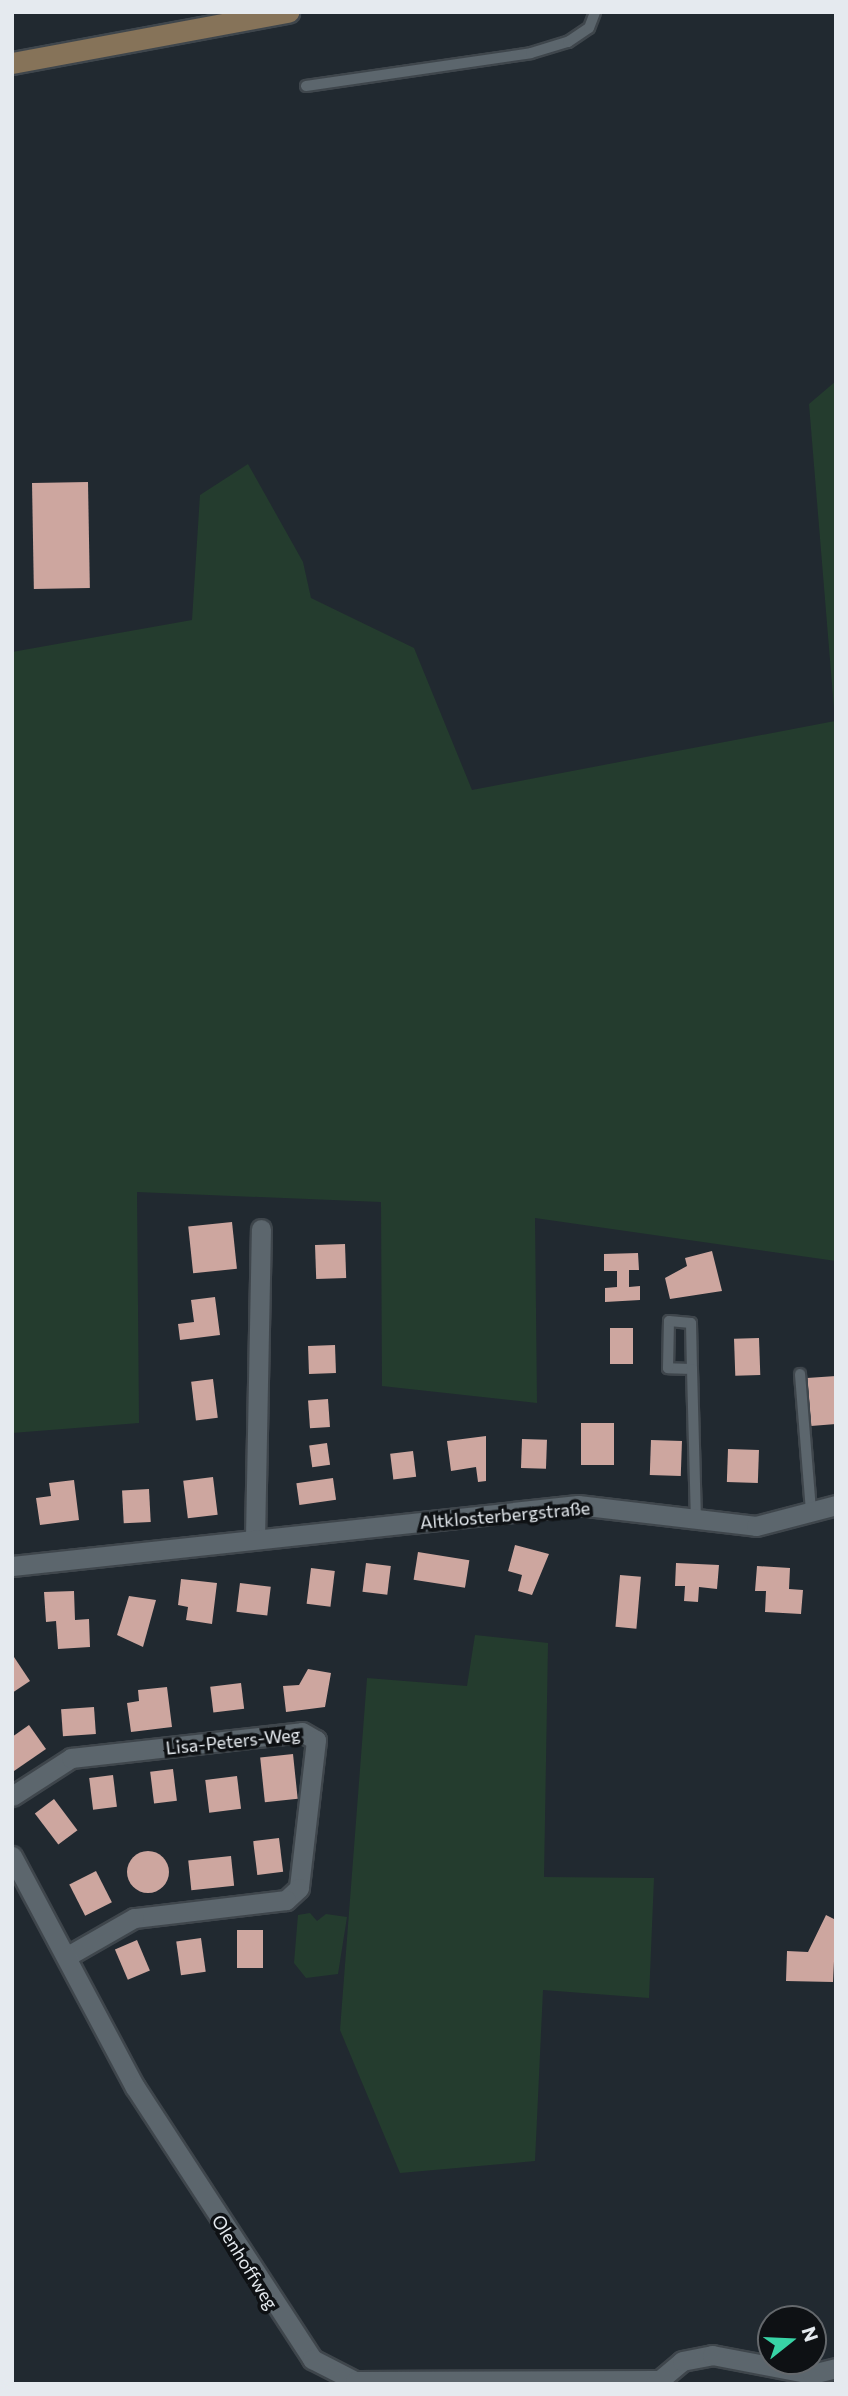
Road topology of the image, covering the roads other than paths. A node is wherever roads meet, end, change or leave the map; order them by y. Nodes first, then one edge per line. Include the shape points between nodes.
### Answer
1 (288, 12) edge
2 (595, 12) edge
3 (12, 63) edge
4 (306, 86) dead end
5 (261, 1229) dead end
6 (692, 1369) junction
7 (800, 1374) dead end
8 (836, 1505) edge
9 (811, 1511) junction
10 (696, 1518) junction
11 (255, 1538) junction
12 (12, 1566) edge
13 (12, 1797) edge
14 (12, 1856) edge
15 (66, 1956) junction
16 (836, 2368) edge
17 (656, 2382) edge

1 - 3 main road
2 - 4 lane via 589,28 568,42 531,53
5 - 11 street
6 - 6 lane via 691,1323 669,1321 668,1368
6 - 10 lane
7 - 9 lane
8 - 9 street, Altklosterbergstraße
9 - 10 street, Altklosterbergstraße via 756,1526
10 - 11 street, Altklosterbergstraße via 578,1505
11 - 12 street, Altklosterbergstraße
13 - 15 street, Lisa-Peters-Weg via 71,1758 302,1732 316,1740 299,1888 286,1900 134,1917
14 - 15 street, Olenhoffweg
15 - 17 street, Olenhoffweg via 135,2087 312,2359 355,2381
16 - 17 street via 812,2374 712,2355 682,2361

